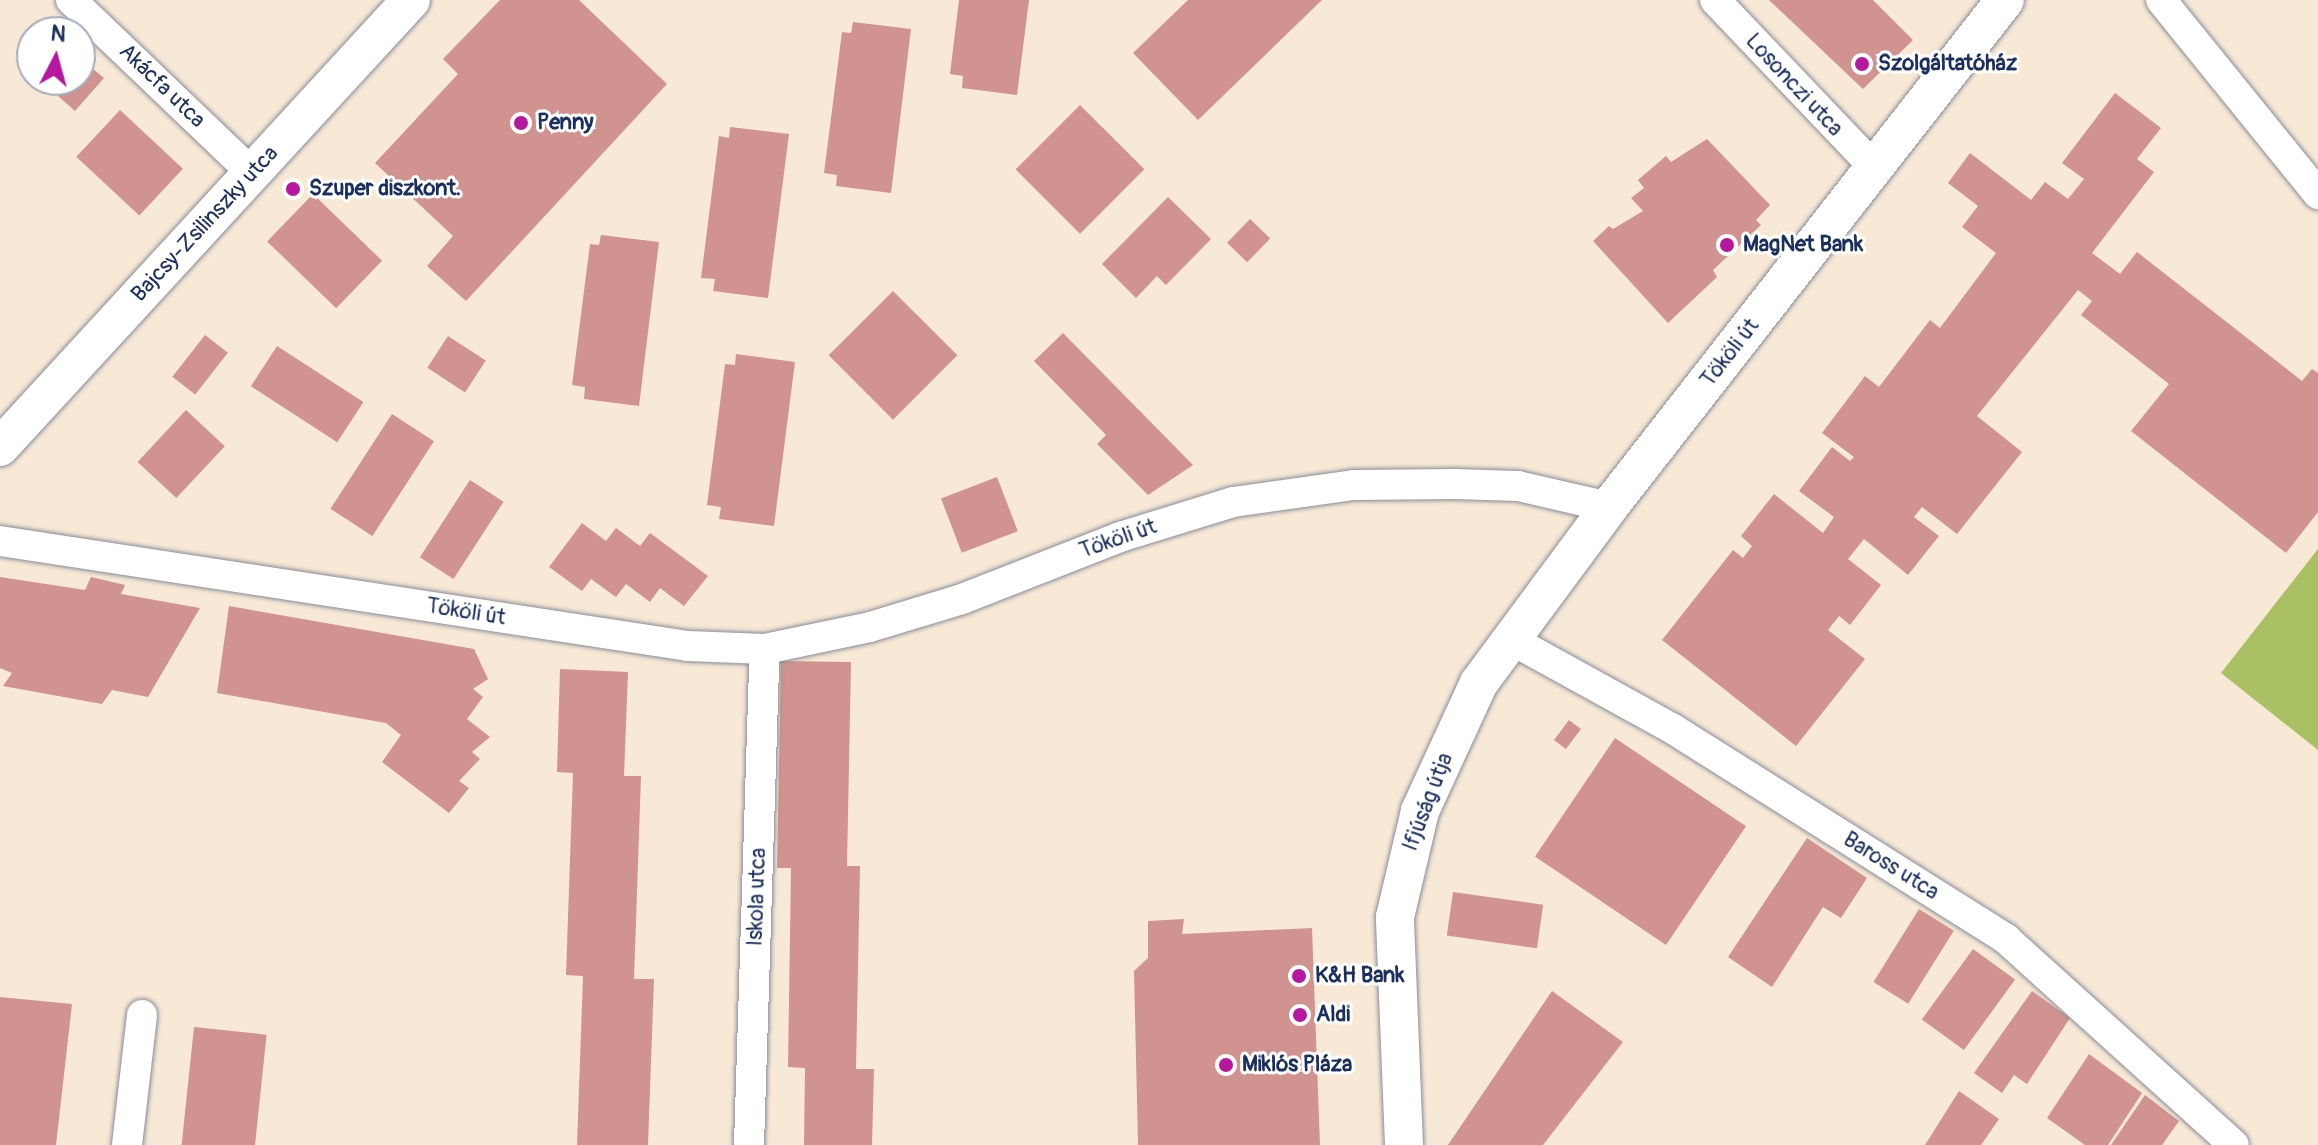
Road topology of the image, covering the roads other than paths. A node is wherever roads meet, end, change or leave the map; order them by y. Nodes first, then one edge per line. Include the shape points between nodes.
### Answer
1 (71, 0) edge
2 (411, 0) edge
3 (1715, 0) edge
4 (2005, 0) edge
5 (2161, 0) edge
6 (1875, 168) junction
7 (252, 173) junction
8 (2318, 194) edge
9 (0, 447) edge
10 (1609, 507) junction
11 (0, 541) edge
12 (1510, 639) junction
13 (765, 649) junction
14 (142, 1015) dead end
15 (127, 1145) edge
16 (749, 1145) edge
17 (1404, 1145) edge
18 (2234, 1145) edge

1 - 7 street, Akácfa utca
2 - 7 street, Bajcsy-Zsilinszky utca
3 - 6 street, Losonczi utca
4 - 6 street, Tököli út
5 - 8 street
6 - 10 street, Tököli út
7 - 9 street, Bajcsy-Zsilinszky utca
10 - 12 street, Ifjúság útja
10 - 13 street, Tököli út via 1518,486 1455,484 1354,485 1233,502 1120,537 931,608
11 - 13 street, Tököli út via 688,646
12 - 17 street, Ifjúság útja via 1479,683 1451,740 1420,811 1403,870 1394,970
12 - 18 street, Baross utca via 1673,729 2006,939
13 - 16 street, Iskola utca
14 - 15 street

